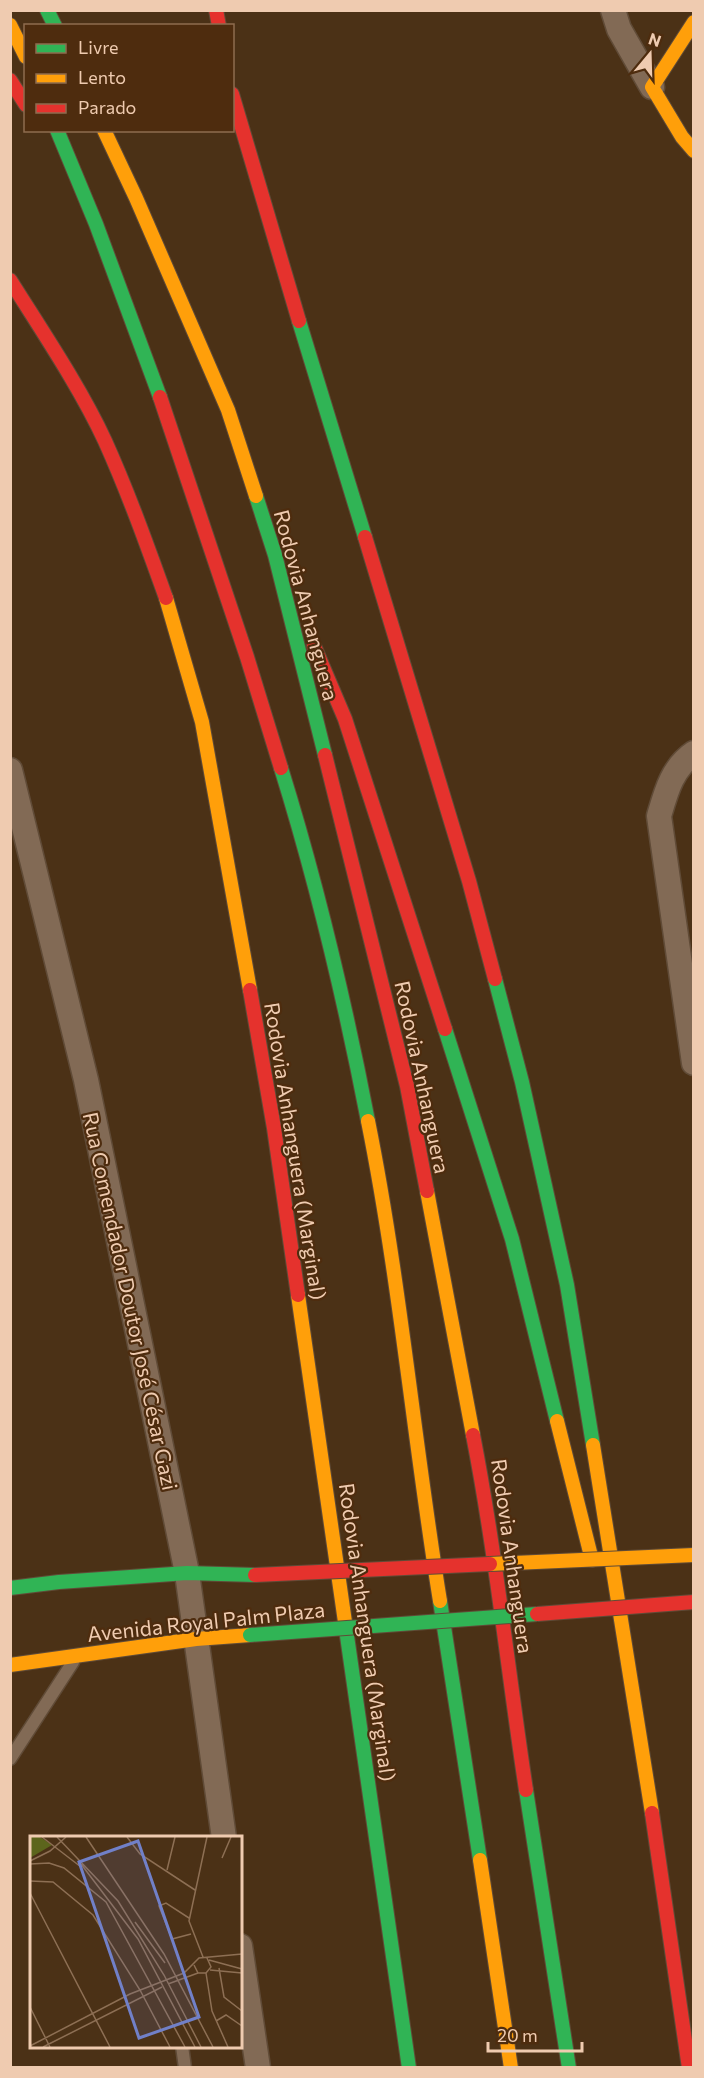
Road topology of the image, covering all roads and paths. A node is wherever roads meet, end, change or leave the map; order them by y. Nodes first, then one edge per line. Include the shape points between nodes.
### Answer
1 (48, 10) edge
2 (613, 10) edge
3 (693, 22) edge
4 (54, 24) edge
5 (10, 25) edge
6 (24, 53) edge
7 (10, 80) edge
8 (652, 87) junction
9 (234, 101) edge
10 (24, 102) edge
11 (58, 132) edge
12 (105, 132) edge
13 (46, 140) dead end
14 (693, 151) edge
15 (96, 224) junction
16 (10, 280) edge
17 (275, 555) junction
18 (693, 753) edge
19 (10, 770) edge
20 (693, 1063) edge
21 (693, 1555) edge
22 (187, 1574) junction
23 (596, 1576) dead end
24 (10, 1588) edge
25 (602, 1599) dead end
26 (693, 1602) edge
27 (196, 1639) junction
28 (77, 1656) junction
29 (10, 1665) edge
30 (10, 1760) edge
31 (648, 1785) junction
32 (224, 1836) edge
33 (242, 1959) edge
34 (182, 2048) edge
35 (185, 2067) edge
36 (258, 2067) edge
37 (410, 2067) edge
38 (511, 2067) edge
39 (569, 2067) edge
40 (689, 2067) edge

1 - 4 main road
2 - 8 street via 619,29
3 - 8 main road
5 - 6 main road
7 - 10 main road
8 - 14 main road via 685,131
9 - 31 main road via 468,880 522,1082 567,1285
11 - 15 main road
12 - 17 main road, Rodovia Anhanguera via 228,410
13 - 15 main road
15 - 38 main road via 167,418 254,680 306,847 351,1032 383,1194 427,1520
16 - 37 main road, Rodovia Anhanguera (Marginal) via 104,439 139,521 174,622 202,722 274,1128
17 - 23 main road via 345,719 512,1239
17 - 39 main road, Rodovia Anhanguera via 411,1109 486,1502 508,1675
18 - 20 street via 668,783 659,816
19 - 22 street, Rua Comendador Doutor José César Gazi via 85,1074
21 - 22 main road, Avenida Royal Palm Plaza, bridge via 255,1575
22 - 24 main road, Avenida Royal Palm Plaza
22 - 27 street, Rua Comendador Doutor José César Gazi
25 - 31 main road
26 - 27 main road, Avenida Royal Palm Plaza, bridge
27 - 28 main road, Avenida Royal Palm Plaza
27 - 32 street, Rua Comendador Doutor José César Gazi
28 - 29 main road, Avenida Royal Palm Plaza
28 - 30 lane
31 - 40 main road
33 - 36 street
34 - 35 lane

